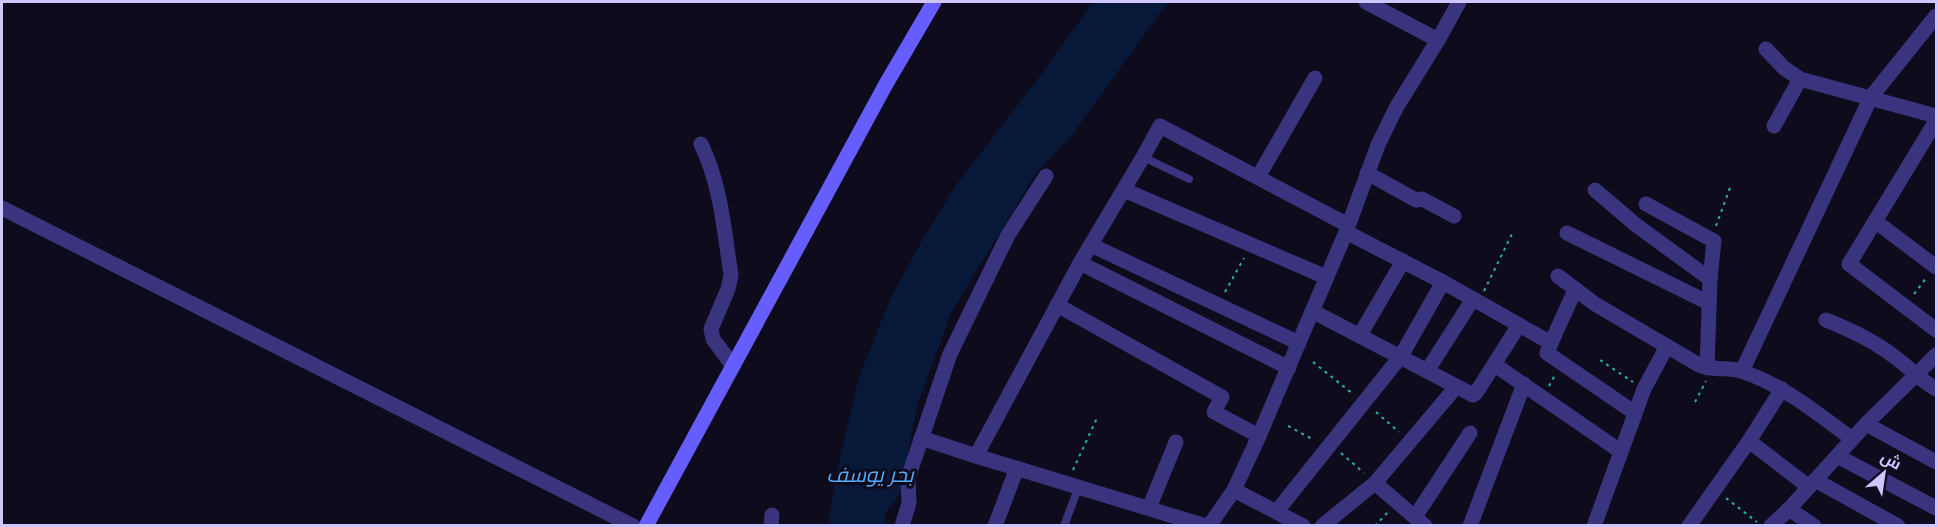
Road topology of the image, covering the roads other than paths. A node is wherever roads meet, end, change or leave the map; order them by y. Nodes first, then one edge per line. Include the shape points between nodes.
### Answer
1 (934, 2) edge
2 (1366, 2) edge
3 (1459, 2) edge
4 (1936, 16) edge
5 (1438, 40) junction
6 (1766, 49) dead end
7 (1315, 78) dead end
8 (1800, 79) junction
9 (1871, 97) junction
10 (1936, 116) edge
11 (1936, 121) edge
12 (1774, 126) dead end
13 (700, 144) dead end
14 (1143, 158) junction
15 (1367, 173) junction
16 (1046, 176) dead end
17 (1258, 177) junction
18 (1189, 179) dead end
19 (1124, 190) junction
20 (1595, 190) dead end
21 (1646, 204) dead end
22 (2, 208) edge
23 (1454, 216) dead end
24 (1875, 221) junction
25 (1347, 229) junction
26 (1567, 232) dead end
27 (1091, 244) junction
28 (1403, 261) junction
29 (1080, 263) junction
30 (1936, 266) edge
31 (1558, 276) dead end
32 (1326, 277) junction
33 (1710, 279) junction
34 (1443, 282) junction
35 (1575, 290) junction
36 (1476, 300) junction
37 (1709, 303) junction
38 (1057, 305) junction
39 (1312, 310) junction
40 (1826, 320) dead end
41 (1519, 325) junction
42 (1936, 330) edge
43 (1360, 335) junction
44 (1299, 343) junction
45 (1551, 343) junction
46 (1667, 346) junction
47 (1401, 356) junction
48 (1936, 356) edge
49 (1495, 365) junction
50 (733, 366) junction
51 (1288, 368) junction
52 (1710, 368) junction
53 (1427, 370) junction
54 (1742, 371) junction
55 (1916, 374) junction
56 (1524, 384) junction
57 (1456, 387) junction
58 (1782, 389) junction
59 (1936, 389) edge
60 (1635, 412) junction
61 (1866, 424) junction
62 (1470, 433) dead end
63 (1258, 436) junction
64 (921, 438) junction
65 (1852, 439) junction
66 (1749, 441) junction
67 (1176, 442) dead end
68 (1620, 451) junction
69 (976, 456) junction
70 (1837, 456) junction
71 (1936, 462) edge
72 (1017, 468) junction
73 (1375, 483) junction
74 (1073, 484) junction
75 (1812, 484) junction
76 (1234, 490) junction
77 (1149, 508) junction
78 (1936, 508) edge
79 (1789, 509) junction
80 (1277, 512) junction
81 (1420, 521) edge
82 (633, 525) edge
83 (646, 525) edge
84 (902, 525) edge
85 (995, 525) edge
86 (1064, 525) edge
87 (1208, 525) edge
88 (1303, 525) edge
89 (1322, 525) edge
90 (1470, 525) edge
91 (1594, 525) edge
92 (1689, 525) edge
93 (1771, 525) edge
94 (1815, 525) edge
95 (1898, 525) edge

1 - 50 street
2 - 5 street
3 - 5 street
4 - 9 street
5 - 15 street via 1396,108
6 - 8 street
7 - 17 street
8 - 9 street
8 - 12 street
9 - 10 street
9 - 54 street
11 - 24 street
13 - 50 street via 712,166 717,187 731,275 711,329 713,339
14 - 17 street via 1160,126
14 - 18 lane
14 - 19 street
15 - 23 street
15 - 25 street
16 - 64 street via 1008,235 960,331
17 - 25 street
19 - 27 street
19 - 32 street
20 - 33 street
21 - 33 street via 1714,241
22 - 82 street
24 - 30 street
24 - 42 street via 1849,264
25 - 28 street
25 - 32 street
26 - 37 street
27 - 29 street
27 - 44 street
28 - 34 street
28 - 43 street
29 - 38 street
29 - 51 street
31 - 35 street
32 - 39 street
33 - 37 street
34 - 36 street
34 - 47 street
35 - 45 street
35 - 46 street
36 - 41 street
36 - 53 street
37 - 52 street
38 - 63 street via 1222,397 1214,412
38 - 69 street
39 - 43 street
39 - 44 street
40 - 55 street via 1870,340
41 - 45 street
41 - 49 street
43 - 47 street
44 - 51 street
45 - 60 street via 1547,353
46 - 52 street
46 - 60 street
47 - 53 street
47 - 80 street
48 - 55 street
49 - 56 street
49 - 57 street via 1475,395
50 - 83 street
51 - 63 street
52 - 54 street
53 - 57 street
54 - 58 street
55 - 59 street
55 - 61 street
56 - 68 street
56 - 90 street
57 - 73 street
58 - 65 street
58 - 66 street
60 - 68 street
61 - 65 street
61 - 71 street
62 - 81 street
63 - 76 street
64 - 69 street
64 - 84 street via 908,478 909,503
65 - 70 street
66 - 75 street
66 - 92 street
67 - 77 street
68 - 91 street
69 - 72 street
70 - 75 street
70 - 78 street
72 - 74 street
72 - 85 street
73 - 81 street
73 - 89 street
74 - 77 street
74 - 86 lane
75 - 79 street
75 - 95 street
76 - 80 street
76 - 87 street
77 - 87 street
79 - 93 street
79 - 94 street
80 - 88 street

